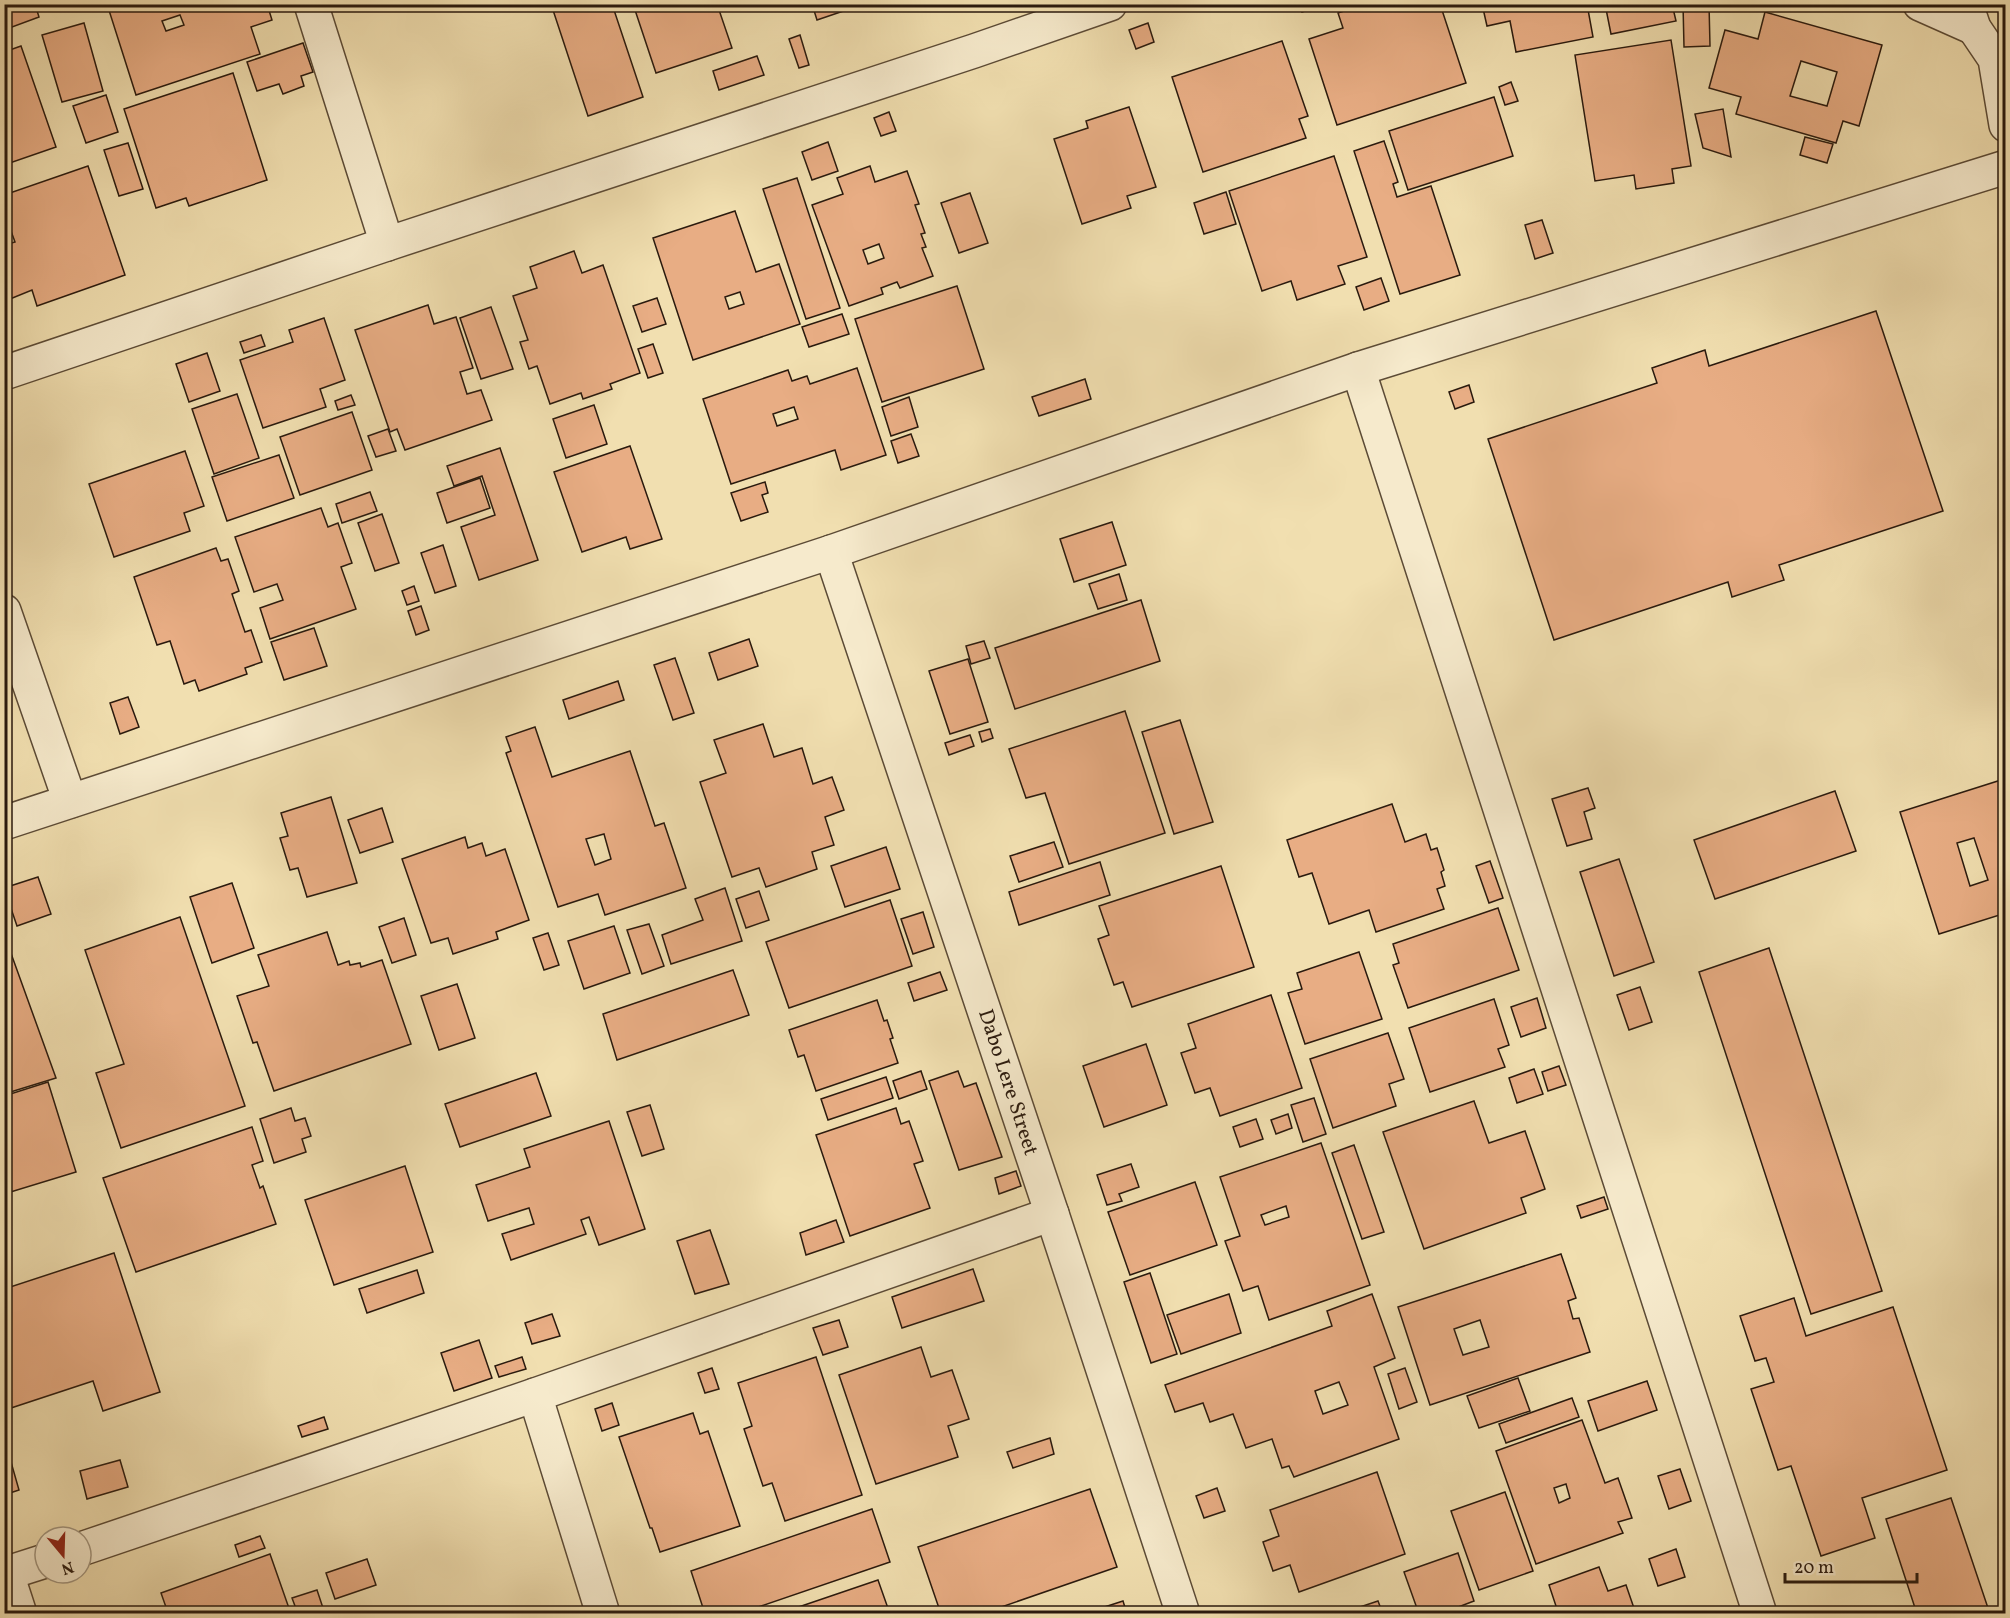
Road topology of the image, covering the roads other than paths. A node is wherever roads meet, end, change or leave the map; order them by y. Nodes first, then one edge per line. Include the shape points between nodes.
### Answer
1 (311, 4) edge
2 (1110, 4) edge
3 (1920, 4) edge
4 (1970, 16) edge
5 (2000, 62) edge
6 (2006, 125) edge
7 (2006, 167) edge
8 (387, 244) junction
9 (1358, 369) junction
10 (4, 373) edge
11 (831, 552) junction
12 (4, 611) edge
13 (70, 801) junction
14 (4, 823) edge
15 (1052, 1214) junction
16 (535, 1395) junction
17 (93, 1545) edge
18 (33, 1565) edge
19 (6, 1574) edge
20 (20, 1614) edge
21 (603, 1614) edge
22 (1183, 1614) edge
23 (1760, 1614) edge

1 - 8 street
2 - 8 street
3 - 4 street
4 - 5 street
5 - 6 street
7 - 9 street
8 - 10 street
9 - 11 street
9 - 23 street
11 - 13 street
11 - 15 street, Dabo Lere Street
12 - 13 street
13 - 14 street
15 - 16 street
15 - 22 street, Dabo Lere Street
16 - 17 street
16 - 21 street
18 - 19 street
19 - 20 street

